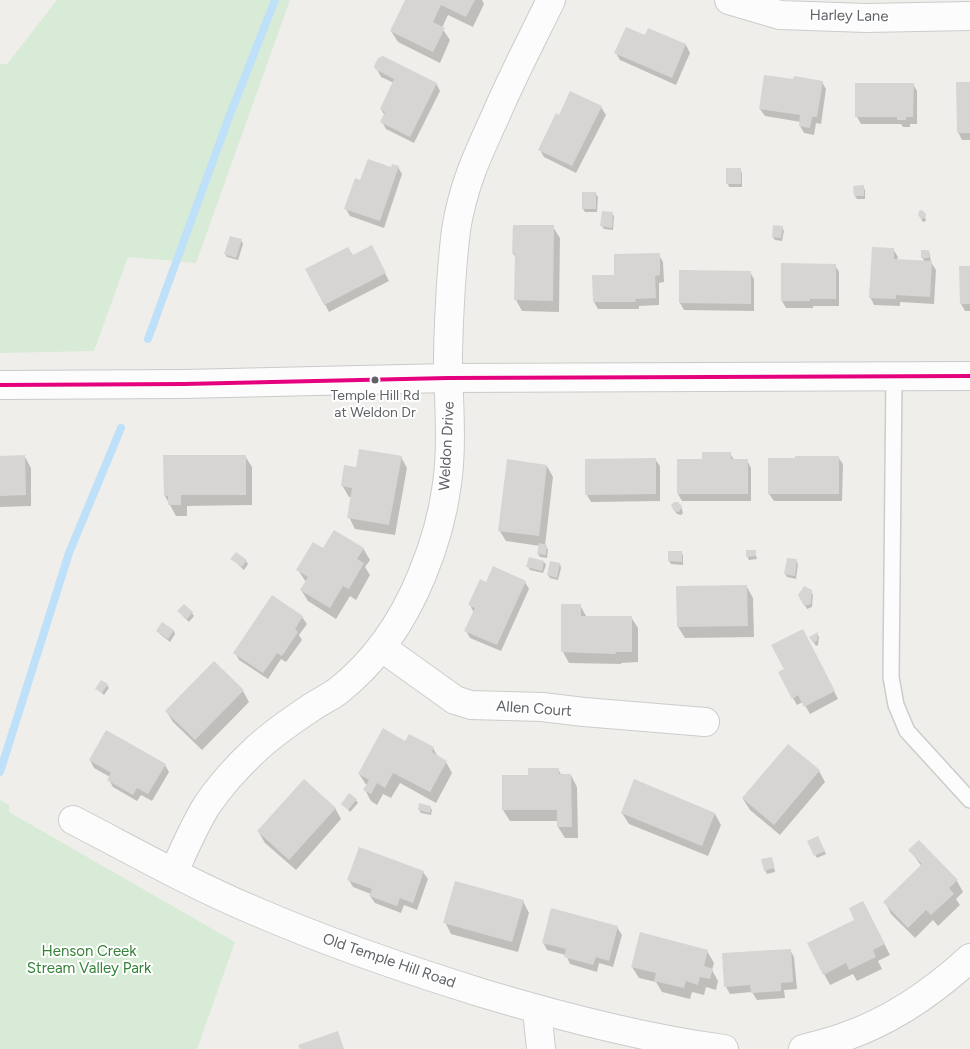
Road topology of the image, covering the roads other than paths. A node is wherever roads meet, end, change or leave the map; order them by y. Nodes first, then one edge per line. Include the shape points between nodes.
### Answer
1 (551, 0) edge
2 (729, 0) edge
3 (935, 8) edge
4 (970, 16) edge
5 (894, 376) junction
6 (970, 376) edge
7 (448, 378) junction
8 (0, 385) edge
9 (381, 647) junction
10 (705, 722) dead end
11 (970, 800) edge
12 (73, 820) dead end
13 (174, 872) junction
14 (970, 958) edge
15 (538, 1010) junction
16 (541, 1049) edge
17 (724, 1049) edge
18 (803, 1049) edge

1 - 7 street, Weldon Drive via 468,177 456,230
2 - 3 street, Harley Lane via 780,15 866,18
3 - 4 street, Harley Lane
5 - 6 street
5 - 7 street
5 - 11 lane via 891,677 896,705 907,731
7 - 8 street
7 - 9 street, Weldon Drive via 447,483 436,539 411,600
9 - 10 street, Allen Court via 455,700 471,704
9 - 13 street, Weldon Drive via 337,691 255,750 228,778 207,804
12 - 13 street, Old Temple Hill Road
13 - 15 street, Old Temple Hill Road via 254,911 365,954
14 - 18 street via 946,980 886,1020 845,1037
15 - 16 street
15 - 17 street, Old Temple Hill Road via 649,1037

